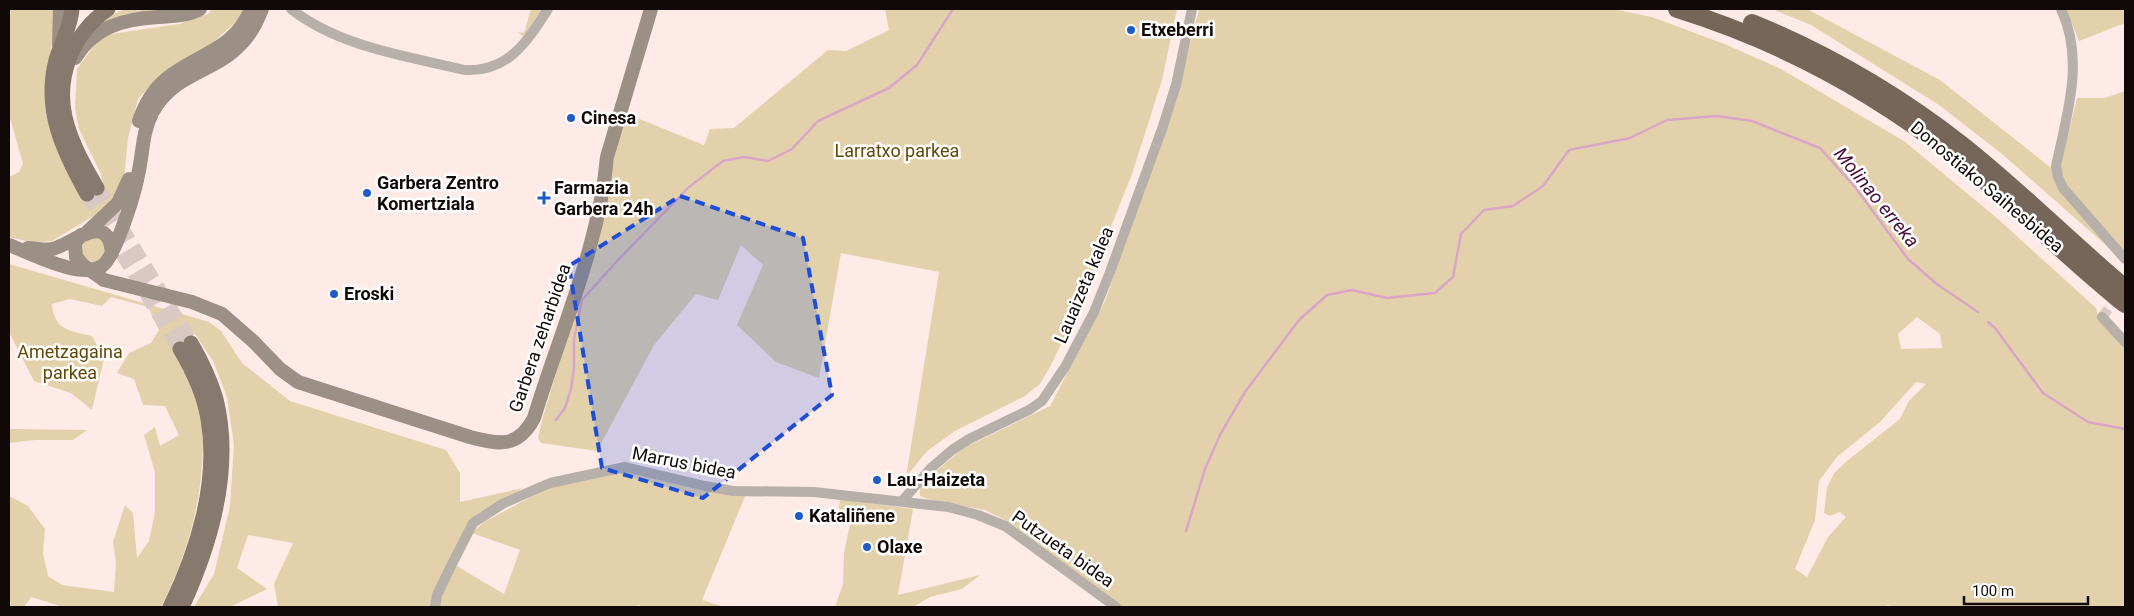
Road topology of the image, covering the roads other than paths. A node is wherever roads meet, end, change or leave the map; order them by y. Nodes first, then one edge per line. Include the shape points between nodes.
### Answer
1 (60, 9) edge
2 (72, 9) edge
3 (108, 9) edge
4 (178, 9) edge
5 (194, 9) edge
6 (200, 9) edge
7 (251, 9) edge
8 (262, 9) edge
9 (291, 9) edge
10 (548, 9) edge
11 (651, 9) edge
12 (1192, 9) edge
13 (1676, 9) edge
14 (1715, 9) edge
15 (2061, 9) edge
16 (59, 51) junction
17 (65, 74) junction
18 (102, 216) junction
19 (84, 233) junction
20 (11, 245) edge
21 (38, 248) junction
22 (111, 257) junction
23 (2125, 259) edge
24 (91, 269) junction
25 (135, 286) junction
26 (2125, 288) edge
27 (2125, 304) edge
28 (2102, 317) dead end
29 (2125, 342) edge
30 (914, 487) junction
31 (902, 502) junction
32 (927, 504) junction
33 (170, 607) edge
34 (182, 607) edge
35 (435, 607) edge
36 (1116, 607) edge

1 - 16 street
2 - 16 main road
3 - 17 main road via 76,40
4 - 5 street
6 - 17 street via 180,16 129,20 111,25 87,42
7 - 18 street via 238,32 227,42 176,72 156,88 141,114 125,190 118,203
8 - 22 street via 241,45 169,90 152,113 143,140 138,177
9 - 10 street via 334,35 382,50 475,70 504,62 530,38
11 - 25 street, Garbera zeharbidea via 606,157 592,241 534,418 520,438 499,444 487,442 304,385 280,369 232,322 214,310
12 - 30 street, Lauaizeta kalea via 1176,85 1162,129 1101,296 1065,368 1042,401 969,439 931,468
13 - 27 highway, Donostiako Saihesbidea via 1728,26 1792,54 1892,110 1968,166
14 - 26 highway, Donostiako Saihesbidea via 1828,58 1913,109 1989,168
15 - 23 street via 2067,22 2073,59 2071,102 2056,166 2058,177 2063,188
16 - 17 main road via 52,80 55,124 64,151 92,191 65,118
18 - 19 street, Garbera zeharbidea
18 - 21 street via 60,240
19 - 21 street, Garbera zeharbidea via 52,249
19 - 22 street via 104,235 112,246
19 - 24 street via 75,243 76,257
20 - 21 street, Garbera zeharbidea
20 - 24 street, Garbera zeharbidea via 68,267
22 - 24 street via 103,266
22 - 25 street, Garbera zeharbidea via 116,273
24 - 25 street, Garbera zeharbidea via 104,280
28 - 29 street
30 - 31 street, Lauaizeta kalea
30 - 32 street via 915,496
31 - 32 street, Putzueta bidea
31 - 35 street, Marrus bidea via 814,492 733,491 625,467 550,482 504,503 474,523 437,595
32 - 36 street, Putzueta bidea via 978,515 1005,526
33 - 34 main road via 191,557 202,519 210,450 208,420 186,346 205,369 216,399 221,453 218,491 209,535

